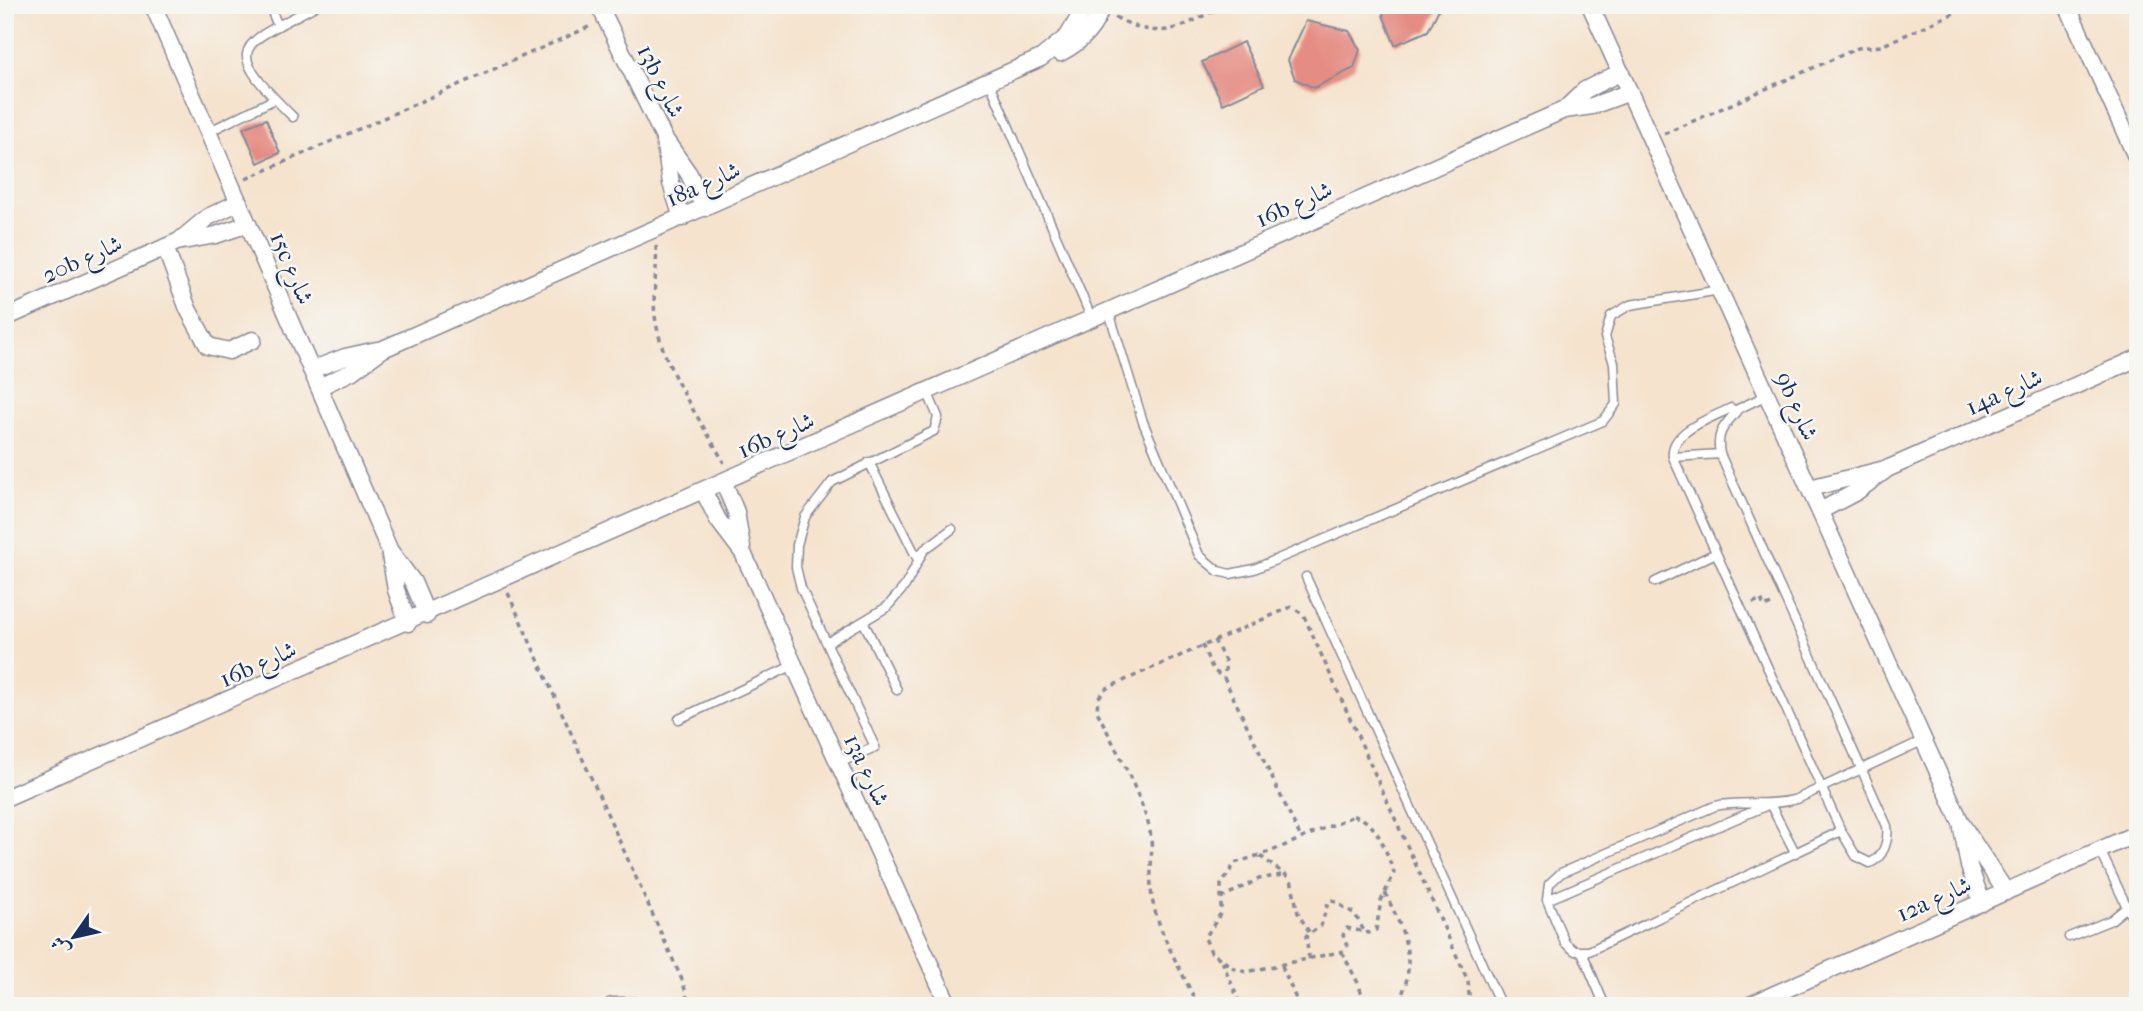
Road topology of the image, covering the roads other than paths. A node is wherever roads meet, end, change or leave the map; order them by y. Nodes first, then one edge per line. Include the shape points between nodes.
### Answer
1 (269, 5) edge
2 (317, 5) edge
3 (1590, 5) edge
4 (2067, 5) edge
5 (156, 6) edge
6 (1096, 7) edge
7 (603, 12) edge
8 (278, 26) junction
9 (1621, 72) junction
10 (989, 80) junction
11 (1630, 92) junction
12 (275, 99) junction
13 (1564, 110) junction
14 (293, 117) dead end
15 (208, 132) junction
16 (664, 138) junction
17 (2138, 161) edge
18 (239, 202) junction
19 (704, 208) junction
20 (682, 218) junction
21 (248, 224) junction
22 (171, 245) junction
23 (1721, 290) junction
24 (1109, 312) junction
25 (5, 318) edge
26 (1092, 319) junction
27 (253, 340) dead end
28 (383, 349) junction
29 (2138, 358) edge
30 (311, 370) junction
31 (319, 387) junction
32 (928, 393) junction
33 (1767, 395) junction
34 (1736, 410) junction
35 (1720, 454) junction
36 (1673, 457) junction
37 (869, 462) junction
38 (1889, 468) junction
39 (729, 481) junction
40 (1810, 488) junction
41 (704, 492) junction
42 (1820, 510) junction
43 (952, 528) dead end
44 (389, 549) junction
45 (743, 553) junction
46 (1716, 553) junction
47 (918, 560) junction
48 (1306, 577) dead end
49 (1655, 582) dead end
50 (427, 615) junction
51 (408, 623) junction
52 (864, 623) junction
53 (827, 643) junction
54 (794, 665) junction
55 (897, 690) dead end
56 (678, 719) dead end
57 (1924, 740) junction
58 (839, 763) junction
59 (1862, 768) junction
60 (1821, 787) junction
61 (5, 798) edge
62 (1770, 804) junction
63 (1962, 825) junction
64 (1841, 831) junction
65 (2138, 833) edge
66 (2100, 850) junction
67 (1795, 852) junction
68 (2006, 892) junction
69 (1547, 900) junction
70 (1982, 903) junction
71 (2127, 907) junction
72 (2138, 930) edge
73 (2069, 937) dead end
74 (1582, 952) junction
75 (612, 1006) edge
76 (636, 1006) edge
77 (949, 1006) edge
78 (1502, 1006) edge
79 (1605, 1006) edge
80 (1748, 1006) edge

1 - 8 lane
2 - 8 lane
3 - 9 street, 9b شارع
4 - 17 street
5 - 15 street, 15c شارع
6 - 10 street, 18a شارع via 1041,58
7 - 16 street, 13b شارع
8 - 12 lane via 251,43 246,57 254,77
9 - 11 street, 9b شارع
9 - 13 street, 16b شارع via 1586,90
10 - 19 street, 18a شارع
10 - 26 lane
11 - 13 street, 16b شارع via 1592,106
11 - 23 street, 9b شارع
12 - 14 lane
12 - 15 lane
13 - 24 street, 16b شارع
15 - 18 street, 15c شارع
16 - 19 street, 13b شارع via 689,174
16 - 20 street, 13b شارع
18 - 21 street, 15c شارع
18 - 22 street, 20b شارع via 208,217
19 - 20 street, 18a شارع
20 - 28 street, 18a شارع
21 - 22 street, 20b شارع
21 - 30 street, 15c شارع
22 - 25 street, 20b شارع
22 - 27 street via 188,309 208,346 229,351
23 - 24 lane via 1630,305 1611,316 1605,337 1617,385 1616,404 1603,421 1254,569 1230,574 1218,571 1199,555 1143,422
23 - 33 street, 9b شارع
24 - 26 street, 16b شارع
26 - 32 street, 16b شارع
28 - 30 street, 18a شارع
28 - 31 street, 18a شارع
29 - 38 street, 14a شارع
30 - 31 street, 15c شارع
31 - 44 street, 15c شارع
32 - 37 lane via 939,417 937,427
32 - 39 street, 16b شارع
33 - 34 lane
33 - 40 street, 9b شارع
34 - 35 lane via 1719,434
34 - 36 lane via 1731,408 1682,435 1673,447
35 - 36 lane
35 - 59 lane
36 - 46 lane
37 - 47 lane
37 - 53 lane via 821,493 800,531 798,578
38 - 40 street, 14a شارع
38 - 42 street, 14a شارع
39 - 41 street, 16b شارع
39 - 45 street, 13a شارع
40 - 42 street, 9b شارع
41 - 45 street, 13a شارع
41 - 50 street, 16b شارع
42 - 57 street, 9b شارع
43 - 47 lane via 932,542
44 - 50 street, 15c شارع via 413,582
44 - 51 street, 15c شارع
45 - 54 street, 13a شارع
46 - 49 lane
46 - 60 lane
47 - 52 lane via 897,597
48 - 78 lane
50 - 51 street, 16b شارع
51 - 61 street, 16b شارع
52 - 53 lane
52 - 55 lane
53 - 58 lane via 875,747
54 - 56 lane
54 - 58 street, 13a شارع
57 - 59 lane
57 - 63 street, 9b شارع
58 - 77 street, 13a شارع
59 - 60 lane
59 - 64 lane via 1887,826 1880,857 1870,863 1860,860
60 - 62 lane via 1797,799
60 - 64 lane
62 - 67 lane
62 - 69 lane
62 - 69 lane via 1715,806 1561,873 1549,884
63 - 68 street, 9b شارع
63 - 70 street, 9b شارع
64 - 67 lane
65 - 66 street, 12a شارع
66 - 68 street, 12a شارع
66 - 71 lane
67 - 74 lane
68 - 70 street, 12a شارع
69 - 74 lane via 1565,943
70 - 80 street, 12a شارع
71 - 72 lane
71 - 73 lane via 2111,920
74 - 79 lane
75 - 76 street

